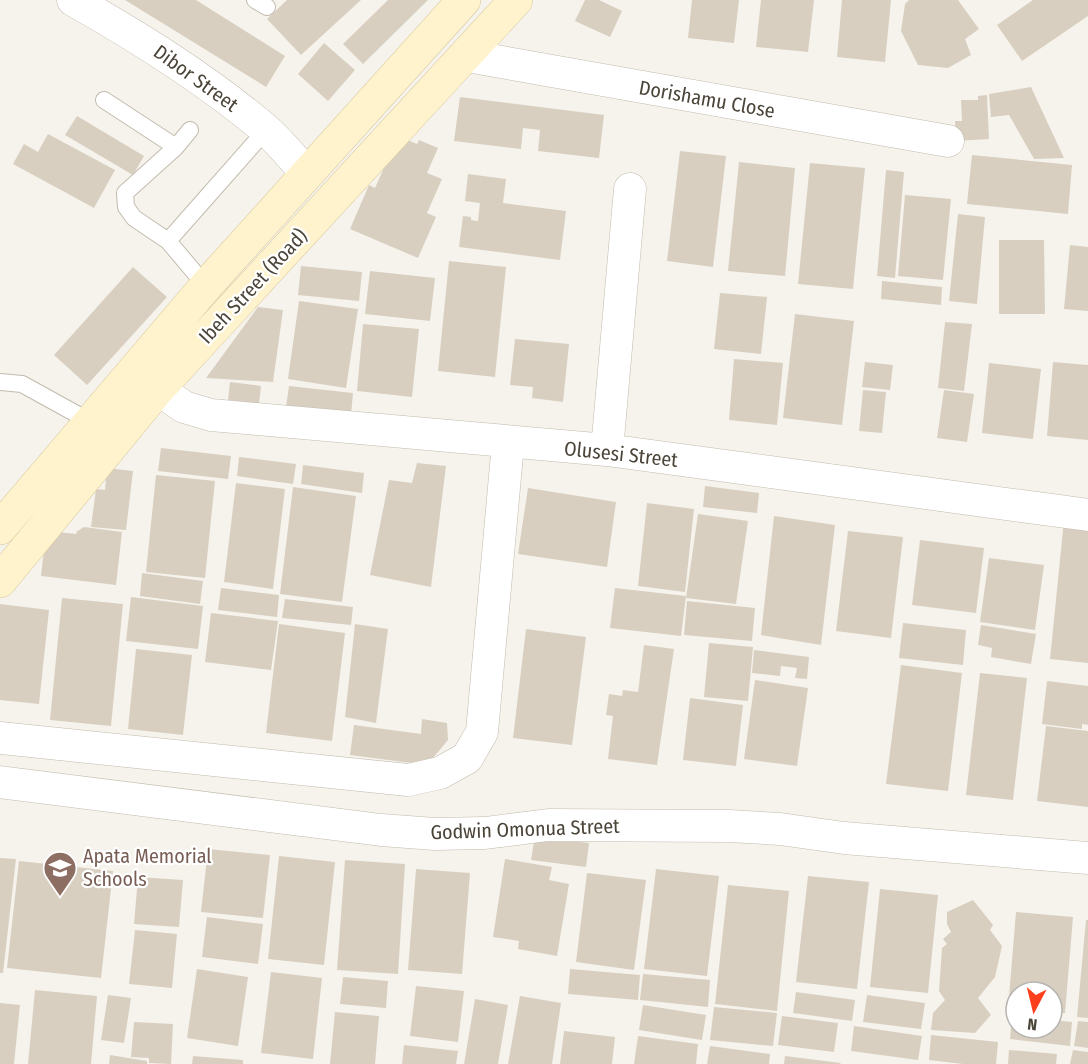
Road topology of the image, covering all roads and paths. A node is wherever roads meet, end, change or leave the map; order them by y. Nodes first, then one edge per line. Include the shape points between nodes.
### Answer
1 (464, 0) edge
2 (516, 0) edge
3 (80, 2) edge
4 (466, 56) junction
5 (104, 100) dead end
6 (190, 130) dead end
7 (266, 130) junction
8 (948, 141) dead end
9 (176, 147) junction
10 (306, 173) junction
11 (630, 189) dead end
12 (168, 241) junction
13 (206, 286) junction
14 (0, 382) edge
15 (158, 389) junction
16 (91, 422) junction
17 (507, 443) junction
18 (607, 450) junction
19 (1088, 515) edge
20 (0, 528) edge
21 (0, 580) edge
22 (0, 738) edge
23 (0, 782) edge
24 (1088, 858) edge

1 - 10 street, Ibeh Street (Road)
2 - 4 street, Ibeh Street (Road)
3 - 7 street, Dibor Street via 169,57
4 - 8 street, Dorishamu Close
4 - 15 street, Ibeh Street (Road)
5 - 9 lane
6 - 9 lane
7 - 10 street, Dibor Street
7 - 12 lane
9 - 12 lane via 124,193 126,207 134,218
10 - 13 street, Ibeh Street (Road)
11 - 18 street
12 - 13 lane
13 - 16 street, Ibeh Street (Road)
14 - 16 lane via 22,384
15 - 17 street, Olusesi Street via 184,407 211,416
15 - 21 street, Ibeh Street (Road)
16 - 20 street, Ibeh Street (Road)
17 - 18 street, Olusesi Street
17 - 22 street via 482,732 467,758 440,773 408,780
18 - 19 street, Olusesi Street
23 - 24 street, Godwin Omonua Street via 424,834 548,825 729,826

